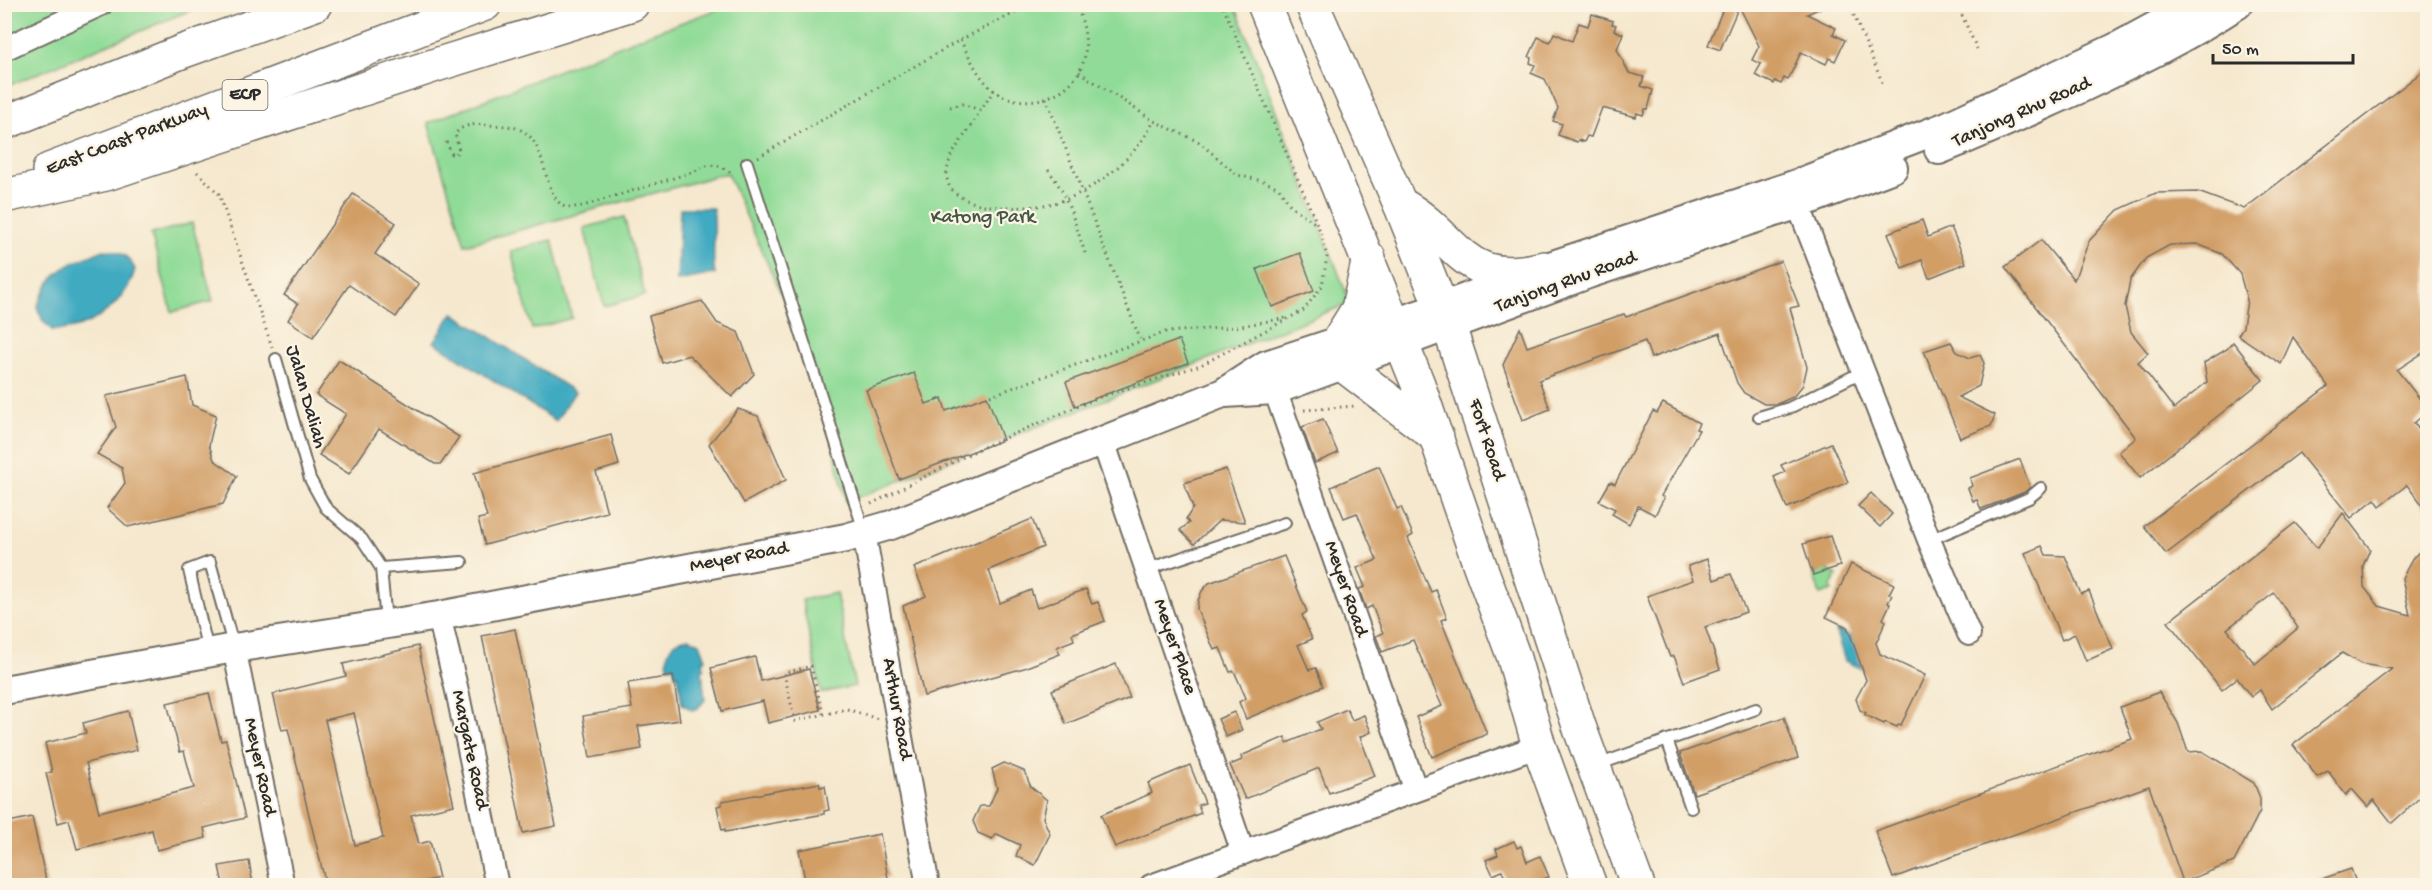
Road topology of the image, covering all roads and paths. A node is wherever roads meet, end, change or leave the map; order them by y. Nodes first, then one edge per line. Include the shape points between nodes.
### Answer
1 (101, 4) edge
2 (257, 4) edge
3 (315, 4) edge
4 (485, 4) edge
5 (632, 4) edge
6 (1033, 4) edge
7 (1076, 4) edge
8 (1222, 4) edge
9 (1264, 4) edge
10 (1312, 4) edge
11 (1849, 4) edge
12 (1958, 4) edge
13 (2196, 4) edge
14 (2238, 4) edge
15 (960, 40) junction
16 (4, 49) edge
17 (1977, 49) dead end
18 (181, 52) junction
19 (1079, 72) junction
20 (1883, 84) dead end
21 (994, 90) junction
22 (1046, 98) junction
23 (950, 107) dead end
24 (982, 111) junction
25 (1154, 121) junction
26 (4, 123) edge
27 (447, 142) dead end
28 (747, 163) junction
29 (1048, 170) dead end
30 (197, 172) dead end
31 (4, 186) edge
32 (1082, 192) junction
33 (4, 195) edge
34 (1795, 195) junction
35 (1066, 200) junction
36 (1401, 204) junction
37 (1318, 225) junction
38 (1086, 256) dead end
39 (1369, 258) junction
40 (1544, 268) junction
41 (1290, 317) junction
42 (1446, 317) junction
43 (1399, 333) junction
44 (1140, 340) junction
45 (1341, 353) junction
46 (276, 359) joint
47 (1864, 370) junction
48 (1223, 393) junction
49 (990, 396) dead end
50 (1278, 401) junction
51 (1360, 406) dead end
52 (1759, 417) dead end
53 (1437, 437) junction
54 (1104, 441) junction
55 (2041, 488) dead end
56 (861, 522) junction
57 (1285, 523) dead end
58 (1929, 540) junction
59 (462, 562) dead end
60 (381, 568) junction
61 (1148, 569) junction
62 (439, 615) junction
63 (386, 624) junction
64 (1969, 634) dead end
65 (221, 651) junction
66 (4, 690) edge
67 (1756, 709) dead end
68 (823, 714) junction
69 (882, 722) dead end
70 (1666, 740) junction
71 (1539, 746) junction
72 (1594, 766) junction
73 (1415, 789) junction
74 (1691, 808) dead end
75 (1243, 853) junction
76 (283, 885) edge
77 (497, 885) edge
78 (928, 885) edge
79 (1151, 885) edge
80 (1590, 885) edge
81 (1638, 885) edge

1 - 16 street
2 - 18 main road via 205,30
3 - 18 main road
4 - 31 main road, East Coast Parkway / ECP
5 - 33 main road via 106,174
6 - 15 path
7 - 19 path via 1083,20 1085,46
8 - 37 path
9 - 39 main road
10 - 36 main road, Fort Road
11 - 20 path
12 - 17 path
13 - 34 street, Tanjong Rhu Road via 2115,48
14 - 34 street, Tanjong Rhu Road via 2165,47 2001,125
15 - 21 path via 984,81
15 - 28 path
18 - 26 main road
19 - 22 path via 1065,88
19 - 25 path
21 - 22 path via 1022,100
21 - 24 path
22 - 32 path
23 - 24 path via 963,104
24 - 35 path via 951,156 948,185 954,193 963,200 1003,207
25 - 32 path via 1125,160
25 - 37 path via 1199,142 1237,175 1279,188 1290,205
27 - 28 path via 456,155 459,150 455,134 475,124 525,132 535,145 557,200 567,208 693,172 705,165 719,165 730,172
28 - 56 lane
29 - 35 path
30 - 46 path, Jalan Daliah via 219,194
32 - 35 path
32 - 44 path
34 - 40 street, Tanjong Rhu Road
34 - 42 street, Tanjong Rhu Road via 1588,274
34 - 47 street
35 - 38 path
36 - 40 main road via 1427,221 1464,259 1478,267 1525,273
36 - 42 main road, Fort Road
37 - 41 path via 1327,257 1322,286 1304,310
39 - 43 main road
39 - 45 main road via 1358,309
40 - 42 street, Tanjong Rhu Road
41 - 44 path via 1235,327 1166,332
41 - 56 path via 1201,365 1096,398 979,449
42 - 43 street, Tanjong Rhu Road
42 - 72 main road, Fort Road
43 - 45 street, Meyer Road
43 - 53 main road
44 - 49 path
45 - 48 street, Meyer Road via 1266,365
45 - 50 street, Meyer Road
45 - 53 main road
46 - 60 lane, Jalan Daliah via 310,479 326,508 362,538
47 - 52 lane via 1790,408
47 - 58 street
48 - 50 street, Meyer Road
48 - 54 street, Meyer Road
50 - 51 path
50 - 73 street, Meyer Road
53 - 71 main road via 1513,656
54 - 56 street, Meyer Road via 891,525
54 - 61 street, Meyer Place
55 - 58 lane via 2029,498
56 - 62 street, Meyer Road via 846,538
56 - 78 street, Arthur Road
57 - 61 lane
58 - 64 street
59 - 60 lane
60 - 63 lane, Jalan Daliah
61 - 75 street, Meyer Place
62 - 63 street, Meyer Road
62 - 77 street, Margate Road
63 - 65 street, Meyer Road
65 - 65 lane via 210,562 189,570
65 - 66 street, Meyer Road
65 - 76 street, Meyer Road
67 - 70 lane
68 - 68 path via 795,721 784,673 811,666
68 - 69 path via 847,709
70 - 72 lane
70 - 74 lane
71 - 73 street
71 - 80 main road
72 - 81 main road, Fort Road
73 - 75 street
75 - 79 street

